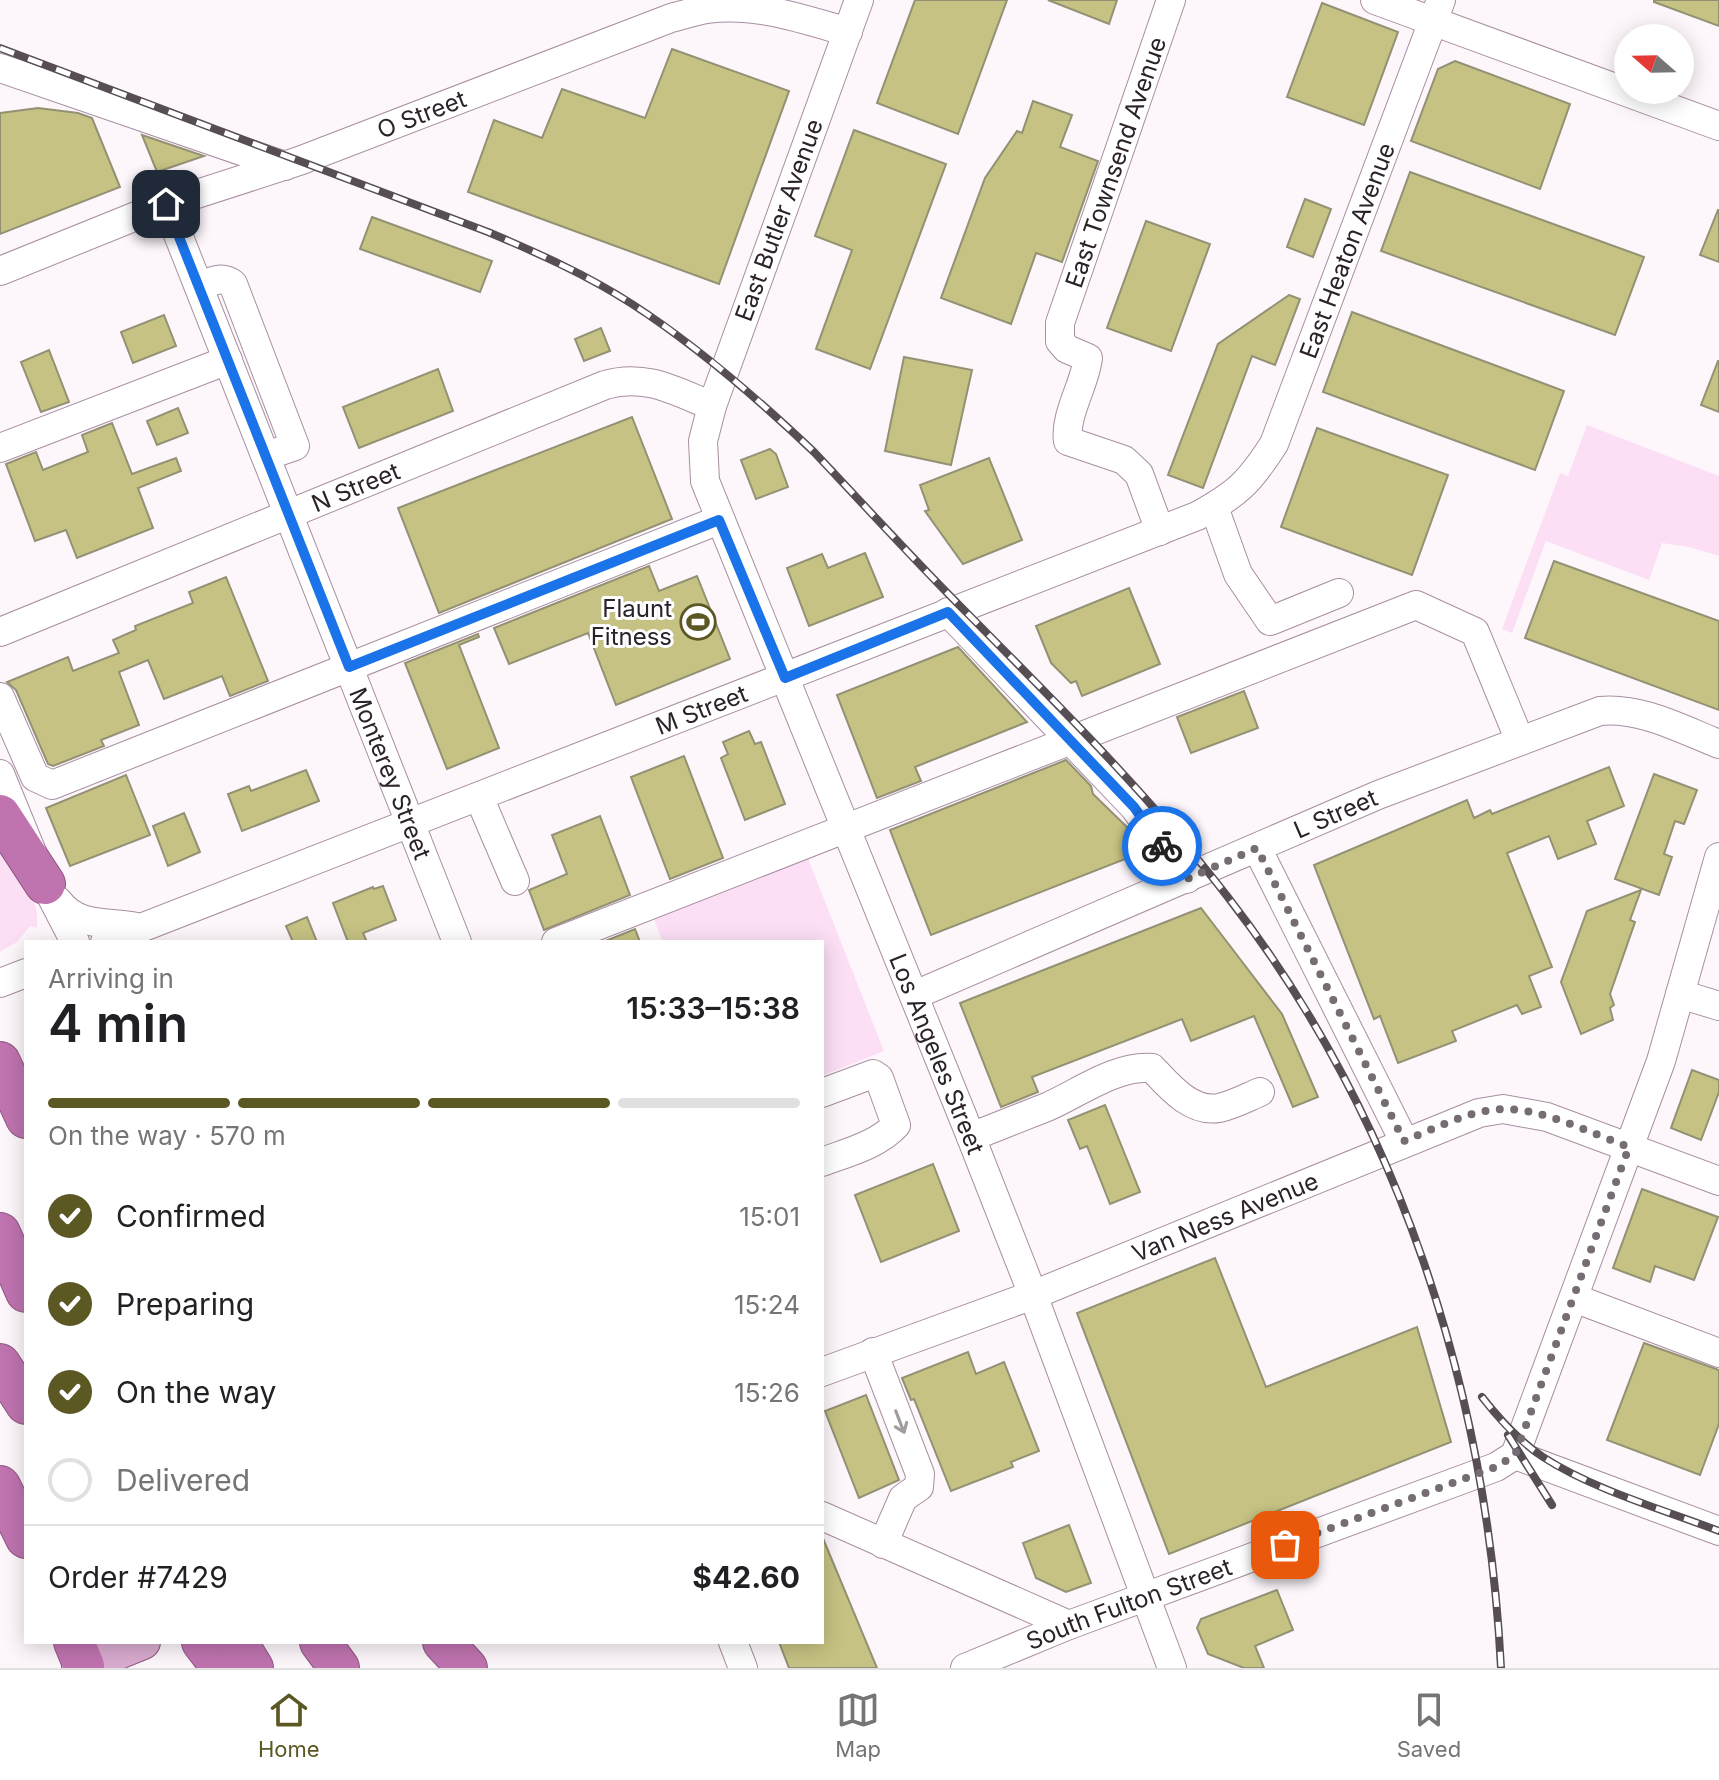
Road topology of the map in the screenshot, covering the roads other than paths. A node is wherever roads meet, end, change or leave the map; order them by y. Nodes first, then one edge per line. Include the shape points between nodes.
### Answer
1 (859, 0) edge
2 (1171, 0) edge
3 (1375, 0) edge
4 (1437, 11) edge
5 (848, 32) junction
6 (7, 76) edge
7 (1719, 126) edge
8 (285, 166) junction
9 (166, 204) junction
10 (0, 271) edge
11 (199, 286) junction
12 (228, 360) junction
13 (279, 398) junction
14 (712, 406) junction
15 (248, 411) junction
16 (703, 441) joint
17 (0, 448) edge
18 (266, 456) junction
19 (1254, 476) joint
20 (1214, 507) junction
21 (288, 514) junction
22 (719, 520) junction
23 (1160, 531) junction
24 (1339, 593) dead end
25 (948, 612) junction
26 (0, 632) edge
27 (349, 667) junction
28 (785, 678) junction
29 (0, 697) edge
30 (1071, 741) junction
31 (1520, 741) junction
32 (1719, 744) edge
33 (0, 774) edge
34 (479, 797) junction
35 (0, 815) edge
36 (410, 823) junction
37 (845, 830) junction
38 (1257, 848) junction
39 (1719, 857) edge
40 (1187, 879) junction
41 (515, 881) dead end
42 (45, 884) junction
43 (141, 928) junction
44 (74, 940) edge
45 (110, 940) edge
46 (456, 940) edge
47 (561, 940) edge
48 (24, 974) edge
49 (0, 983) edge
50 (1680, 994) junction
51 (915, 995) junction
52 (1719, 1006) edge
53 (0, 1061) edge
54 (824, 1092) edge
55 (1260, 1092) dead end
56 (24, 1094) edge
57 (24, 1114) edge
58 (971, 1137) junction
59 (1404, 1141) junction
60 (1629, 1147) junction
61 (824, 1161) edge
62 (1719, 1181) edge
63 (0, 1233) edge
64 (24, 1287) edge
65 (1033, 1295) junction
66 (1574, 1298) junction
67 (873, 1352) junction
68 (1719, 1353) edge
69 (0, 1364) edge
70 (824, 1371) edge
71 (24, 1401) edge
72 (1515, 1455) junction
73 (0, 1486) edge
74 (824, 1517) edge
75 (1719, 1531) edge
76 (24, 1534) edge
77 (883, 1544) junction
78 (1145, 1597) junction
79 (1069, 1625) junction
80 (136, 1644) edge
81 (206, 1644) edge
82 (321, 1644) edge
83 (419, 1644) edge
84 (445, 1644) edge
85 (734, 1644) edge
86 (81, 1661) edge
87 (241, 1661) edge
88 (339, 1668) edge
89 (436, 1668) edge
90 (467, 1668) edge
91 (743, 1668) edge
92 (965, 1668) edge
93 (1172, 1668) edge

1 - 5 street, East Butler Avenue
2 - 23 street, East Townsend Avenue via 1060,323 1060,341 1088,358 1066,429 1068,441 1124,460 1139,474
3 - 4 street
4 - 7 street
4 - 19 street, East Heaton Avenue via 1274,444
5 - 8 street, O Street via 747,9 683,15
5 - 14 street, East Butler Avenue
6 - 8 street
8 - 9 street, O Street
9 - 10 street, O Street
9 - 11 street, Monterey Street
11 - 12 street, Monterey Street
11 - 13 street via 219,279 233,284
12 - 15 street, Monterey Street
12 - 17 street
13 - 15 street
13 - 18 street via 295,446
14 - 16 street, East Butler Avenue
14 - 21 street, N Street via 655,383 621,380
15 - 18 street, Monterey Street
16 - 22 street, Los Angeles Street via 705,481
18 - 21 street, Monterey Street
19 - 20 street, M Street
20 - 23 street, M Street
20 - 24 street via 1238,574 1270,621
21 - 26 street, N Street
21 - 27 street, Monterey Street
22 - 27 street
22 - 28 street, Los Angeles Street
23 - 25 street, M Street
25 - 28 street, M Street
25 - 30 street
27 - 29 street via 52,785 35,777
27 - 36 street, Monterey Street
28 - 34 street, M Street
28 - 37 street, Los Angeles Street
30 - 31 street via 1416,605 1475,632
30 - 37 street
30 - 40 street via 1134,807
31 - 32 street, L Street via 1619,709
31 - 38 street, L Street
33 - 42 street
34 - 36 street, M Street
34 - 41 street
35 - 42 highway
36 - 43 street, M Street
36 - 46 street, Monterey Street
37 - 47 street
37 - 51 street, Los Angeles Street
38 - 40 street, L Street
38 - 59 street
39 - 50 street
40 - 51 street, L Street
42 - 43 street, M Street via 73,916
42 - 44 street
43 - 45 street, M Street
48 - 49 street
50 - 52 street
50 - 60 street
51 - 58 street, Los Angeles Street
53 - 56 highway
53 - 57 highway
54 - 61 street via 873,1074 896,1125
55 - 58 street via 1218,1108 1202,1106 1186,1102 1152,1068 1140,1067
58 - 65 street, Los Angeles Street
59 - 60 street, Van Ness Avenue via 1503,1109 1547,1117
59 - 65 street, Van Ness Avenue
60 - 62 street, Van Ness Avenue
60 - 66 street
63 - 64 highway
65 - 67 street, Van Ness Avenue
65 - 78 street, Los Angeles Street
66 - 68 street
66 - 72 street
67 - 70 street, Van Ness Avenue
67 -> 77 street via 920,1474 919,1487 903,1498
69 - 71 highway
72 - 75 street
72 - 78 street, South Fulton Street via 1496,1467
73 - 76 highway
74 - 77 street
77 - 79 street
78 - 79 street, South Fulton Street
78 - 93 street, Los Angeles Street
79 - 92 street, South Fulton Street
80 - 86 main road
81 - 87 highway
82 - 88 highway
83 - 89 highway
84 - 90 highway
85 - 91 street

